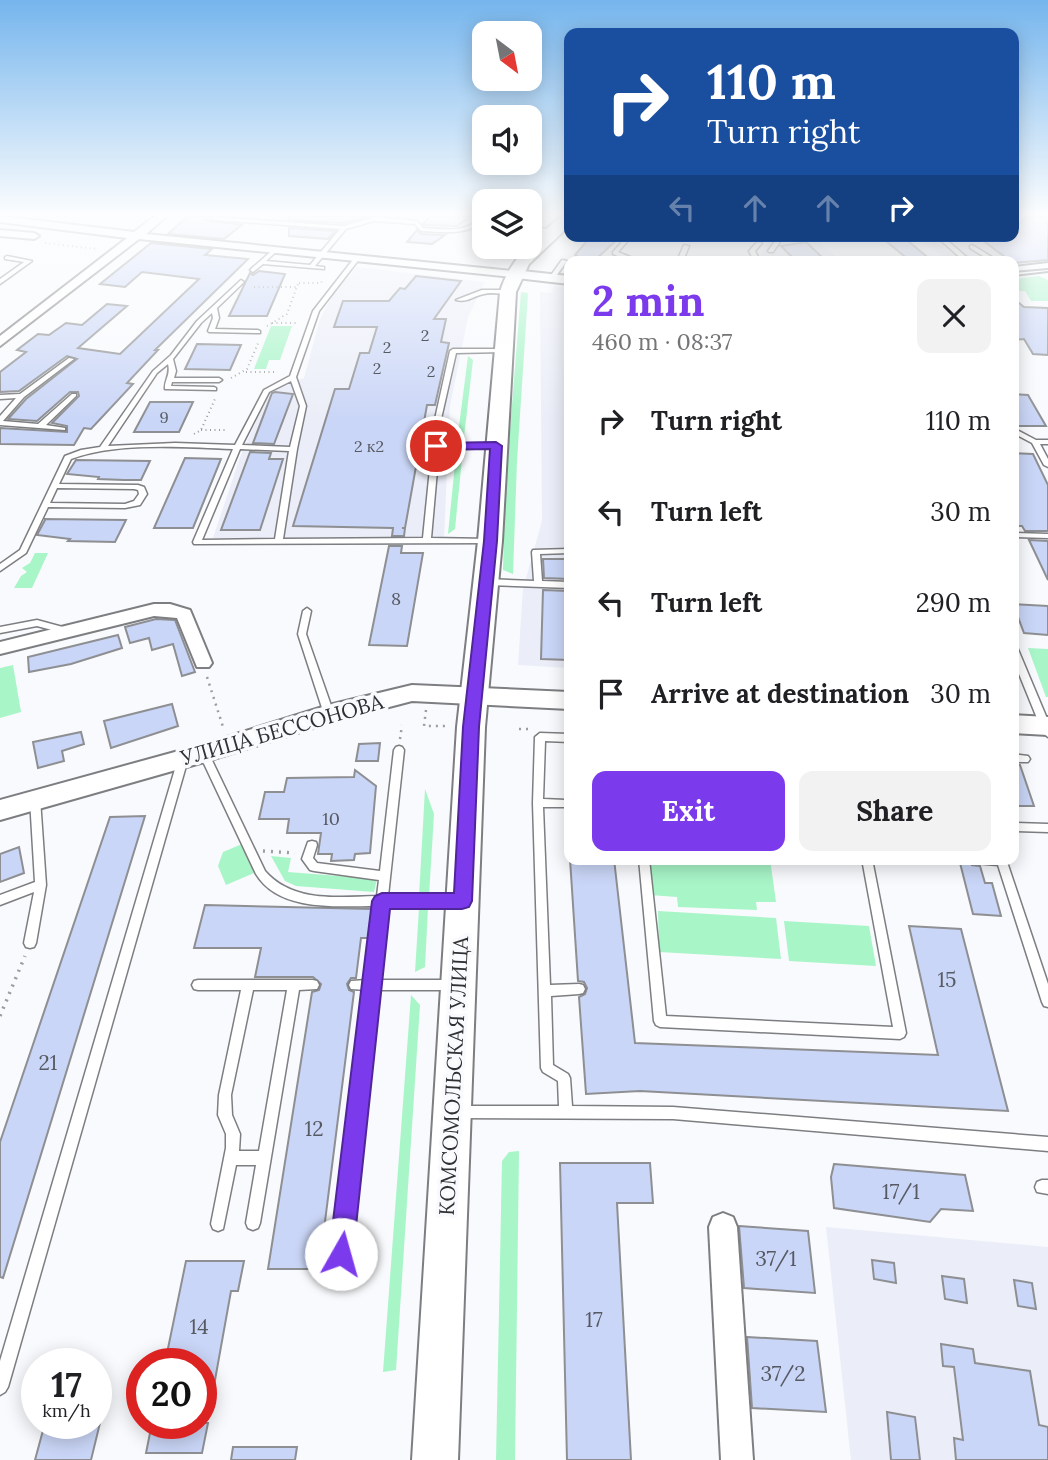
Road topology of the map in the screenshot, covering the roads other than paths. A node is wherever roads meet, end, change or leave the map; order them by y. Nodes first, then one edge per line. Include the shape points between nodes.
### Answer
1 (75, 284) edge
2 (239, 284) edge
3 (337, 284) edge
4 (489, 284) edge
5 (508, 284) edge
6 (459, 300) dead end
7 (214, 308) junction
8 (260, 329) dead end
9 (0, 342) edge
10 (502, 351) junction
11 (71, 359) dead end
12 (170, 359) junction
13 (293, 377) junction
14 (169, 380) junction
15 (219, 380) dead end
16 (214, 389) dead end
17 (74, 395) dead end
18 (22, 396) junction
19 (0, 397) edge
20 (0, 422) edge
21 (40, 426) junction
22 (63, 429) dead end
23 (1019, 433) edge
24 (1035, 442) junction
25 (1048, 442) edge
26 (436, 446) junction
27 (496, 446) junction
28 (237, 448) junction
29 (102, 449) junction
30 (293, 449) junction
31 (1048, 465) edge
32 (54, 486) junction
33 (45, 505) junction
34 (1019, 535) edge
35 (1048, 536) edge
36 (427, 540) junction
37 (279, 541) junction
38 (490, 541) junction
39 (564, 551) edge
40 (0, 568) edge
41 (486, 582) junction
42 (538, 584) junction
43 (564, 585) edge
44 (307, 611) dead end
45 (0, 630) edge
46 (66, 631) junction
47 (0, 648) edge
48 (1019, 662) edge
49 (203, 663) road end
50 (476, 695) junction
51 (564, 701) edge
52 (329, 714) junction
53 (1019, 725) edge
54 (1046, 728) edge
55 (564, 738) edge
56 (399, 750) dead end
57 (194, 756) junction
58 (1019, 758) edge
59 (1025, 759) dead end
60 (35, 799) junction
61 (538, 803) junction
62 (564, 804) edge
63 (0, 810) edge
64 (1019, 827) edge
65 (1048, 828) edge
66 (312, 845) dead end
67 (645, 865) edge
68 (868, 865) edge
69 (1003, 865) edge
70 (385, 876) junction
71 (41, 885) junction
72 (0, 900) edge
73 (382, 901) junction
74 (462, 901) junction
75 (30, 943) road end
76 (198, 985) dead end
77 (248, 985) junction
78 (294, 985) junction
79 (313, 985) dead end
80 (355, 985) dead end
81 (372, 985) junction
82 (458, 985) junction
83 (579, 989) dead end
84 (545, 990) junction
85 (1048, 1002) edge
86 (452, 1112) junction
87 (566, 1112) junction
88 (1048, 1144) edge
89 (231, 1158) junction
90 (264, 1158) junction
91 (253, 1223) dead end
92 (218, 1224) dead end
93 (723, 1227) dead end
94 (341, 1254) dead end
95 (0, 1387) edge
96 (435, 1460) edge
97 (737, 1460) edge

1 - 9 street
2 - 7 lane
3 - 13 lane via 316,311
4 - 6 lane
5 - 10 main road, КОМСОМОЛЬСКАЯ УЛИЦА
7 - 8 lane via 210,330 214,332
7 - 12 lane
10 - 26 lane via 453,351
10 - 27 main road, КОМСОМОЛЬСКАЯ УЛИЦА
11 - 18 lane
12 - 14 lane
12 - 29 lane via 154,374
13 - 28 lane via 266,391
13 - 30 lane via 303,406
14 - 15 lane
14 - 16 lane via 168,388
17 - 21 lane
18 - 19 lane
18 - 20 lane
20 - 21 lane
21 - 22 lane
23 - 24 lane
24 - 25 lane
24 - 31 lane
26 - 27 lane
26 - 36 lane
27 - 38 main road, КОМСОМОЛЬСКАЯ УЛИЦА
28 - 29 lane
28 - 30 lane
28 - 37 lane via 197,542
29 - 32 lane via 69,457
30 - 37 lane
32 - 33 lane
32 - 33 lane via 135,487 143,494 137,503 125,506
33 - 40 lane via 23,551
34 - 35 lane
36 - 37 lane
36 - 38 lane
38 - 41 main road, КОМСОМОЛЬСКАЯ УЛИЦА
39 - 42 lane via 536,552
41 - 42 lane
41 - 50 main road, КОМСОМОЛЬСКАЯ УЛИЦА
42 - 43 lane
44 - 52 lane via 302,634
45 - 46 lane via 37,623
46 - 47 street
46 - 49 street via 154,610 176,611 184,614
48 - 54 lane
50 - 51 street, УЛИЦА БЕССОНОВА
50 - 52 street, УЛИЦА БЕССОНОВА via 412,692
50 - 74 main road, КОМСОМОЛЬСКАЯ УЛИЦА
52 - 57 street, УЛИЦА БЕССОНОВА
53 - 54 street
55 - 61 lane via 540,737
56 - 70 lane
57 - 60 street, УЛИЦА БЕССОНОВА
57 - 73 lane via 271,887 292,897
57 - 95 lane
58 - 59 lane
60 - 63 street, УЛИЦА БЕССОНОВА
60 - 71 lane
61 - 62 lane
61 - 84 lane
64 - 65 lane
66 - 70 lane via 307,859 314,867
67 - 68 lane via 660,1021 900,1033
69 - 85 lane
70 - 73 lane
71 - 72 lane
71 - 75 lane
73 - 74 lane
73 - 81 lane
74 - 82 main road, КОМСОМОЛЬСКАЯ УЛИЦА
76 - 77 lane
77 - 78 lane
77 - 89 lane via 225,1095 225,1115 233,1139
78 - 79 lane
78 - 90 lane
80 - 81 lane
81 - 82 lane
81 - 94 lane
82 - 86 main road, КОМСОМОЛЬСКАЯ УЛИЦА
83 - 84 lane
84 - 87 lane via 547,1068 564,1078
86 - 87 lane
86 - 96 main road, КОМСОМОЛЬСКАЯ УЛИЦА
87 - 88 lane via 673,1113
89 - 90 lane
89 - 92 lane
90 - 91 lane
93 - 97 street

